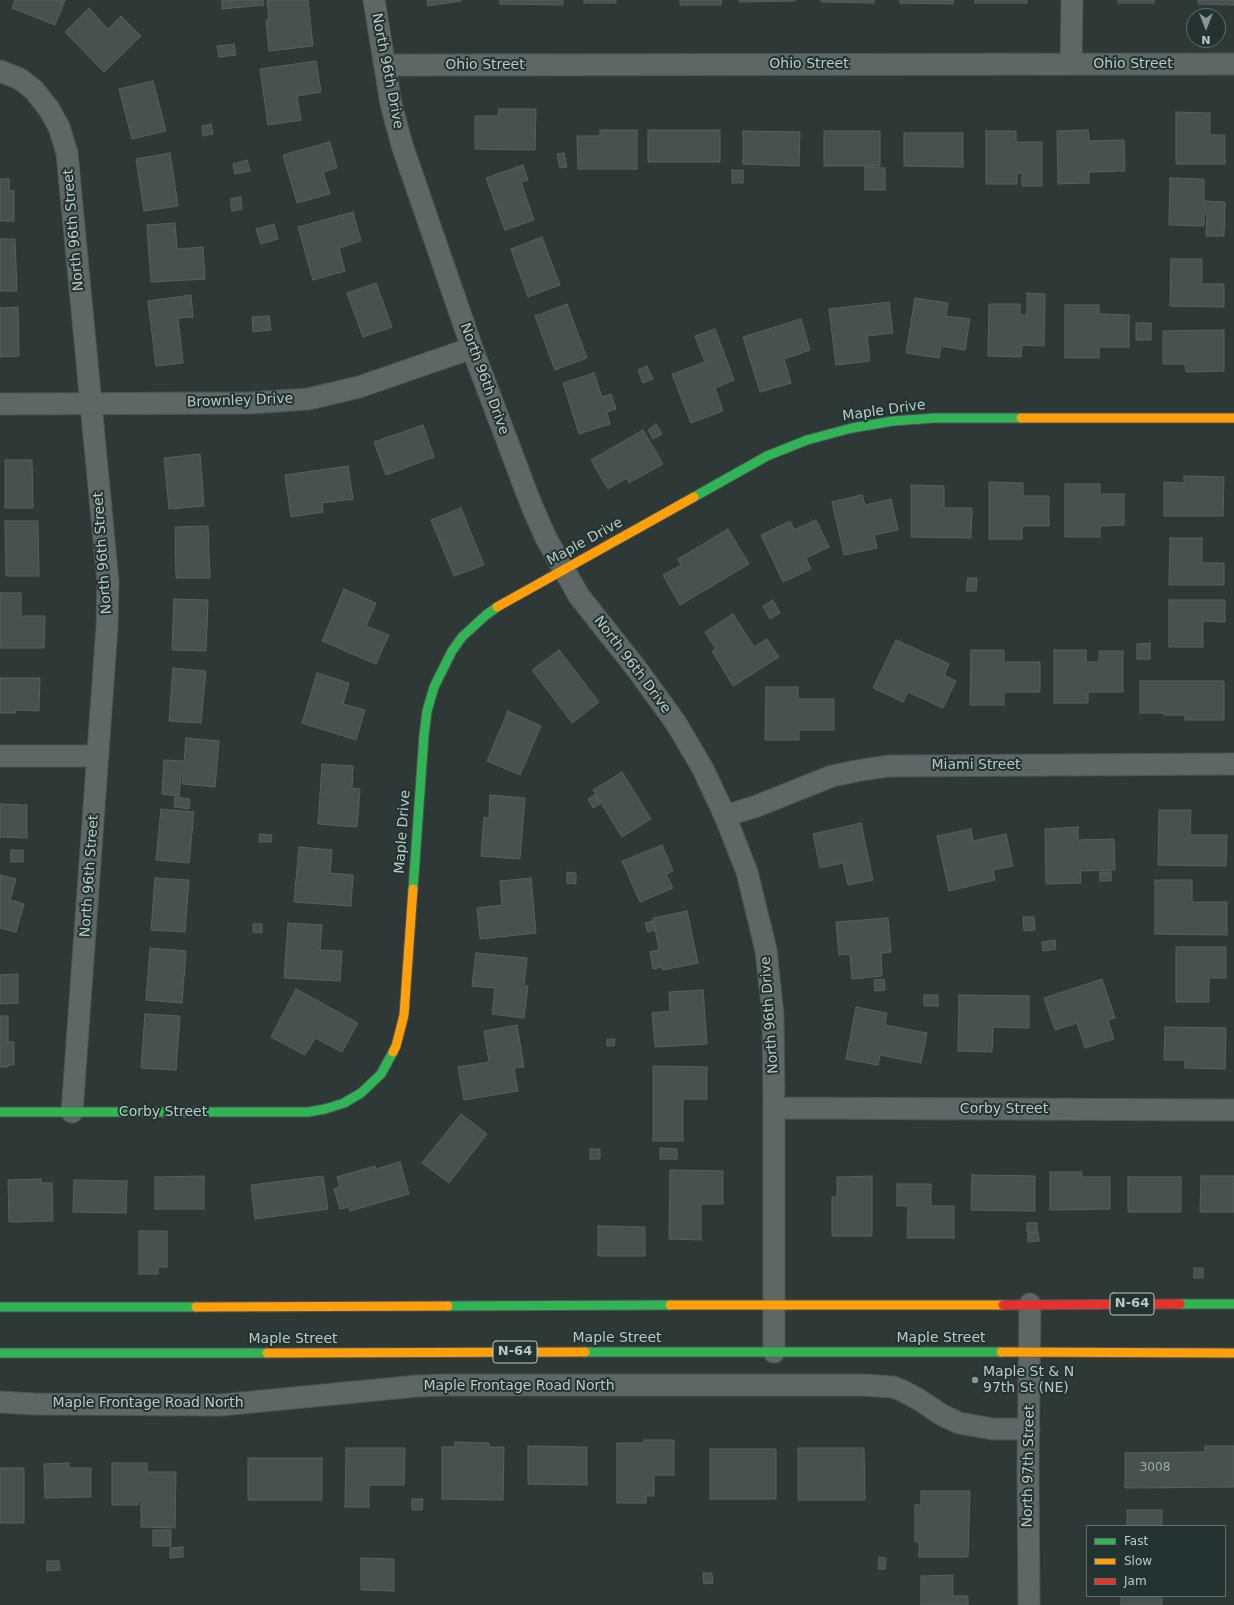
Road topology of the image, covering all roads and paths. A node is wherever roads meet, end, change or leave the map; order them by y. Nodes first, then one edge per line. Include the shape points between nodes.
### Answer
1 (374, 0) edge
2 (1072, 0) edge
3 (1071, 64) junction
4 (1234, 64) edge
5 (385, 65) junction
6 (0, 71) edge
7 (472, 348) junction
8 (0, 404) edge
9 (91, 404) junction
10 (1234, 418) edge
11 (564, 570) junction
12 (0, 756) edge
13 (98, 756) junction
14 (1234, 764) edge
15 (725, 816) junction
16 (774, 1108) junction
17 (325, 1109) joint
18 (1234, 1110) edge
19 (0, 1112) edge
20 (72, 1112) junction
21 (1030, 1304) junction
22 (1234, 1304) edge
23 (774, 1306) junction
24 (0, 1307) edge
25 (774, 1352) junction
26 (1031, 1352) junction
27 (0, 1353) edge
28 (1234, 1353) edge
29 (0, 1402) edge
30 (1029, 1429) junction
31 (1029, 1605) edge

1 - 5 street, North 96th Drive
2 - 3 street
3 - 4 street, Ohio Street
3 - 5 street, Ohio Street
5 - 7 street, North 96th Drive via 391,104 402,145
6 - 9 street, North 96th Street via 20,79 34,90 50,109 67,153
7 - 9 street, Brownley Drive via 359,387 308,399 250,403
7 - 11 street, North 96th Drive via 531,504
8 - 9 street, Brownley Drive
9 - 13 street, North 96th Street via 108,582
10 - 11 main road, Maple Drive via 934,418 852,428 807,440 767,456
11 - 15 street, North 96th Drive via 579,596 676,723 703,769
11 - 17 main road, Maple Drive via 486,615 462,637 434,687 424,735 404,1015 396,1046 381,1074 362,1093 344,1103
12 - 13 street
13 - 20 street, North 96th Street
14 - 15 street, Miami Street via 888,766 832,776
15 - 16 street, North 96th Drive via 747,872 766,950 773,1015
16 - 18 street, Corby Street
16 - 23 street, North 96th Drive
17 - 20 main road, Corby Street via 308,1112
19 - 20 main road, Corby Street
21 - 22 main road, N-64
21 - 23 main road, N-64
21 - 26 street, North 97th Street
23 - 24 main road, N-64
23 - 25 street, North 96th Drive
25 - 26 main road, Maple Street / N-64
25 - 27 main road, Maple Street / N-64
26 - 28 main road, Maple Street / N-64
26 - 30 street, North 97th Street
29 - 30 street, Maple Frontage Road North via 221,1405 444,1385 863,1385 901,1390 959,1423 993,1429
30 - 31 street, North 97th Street

